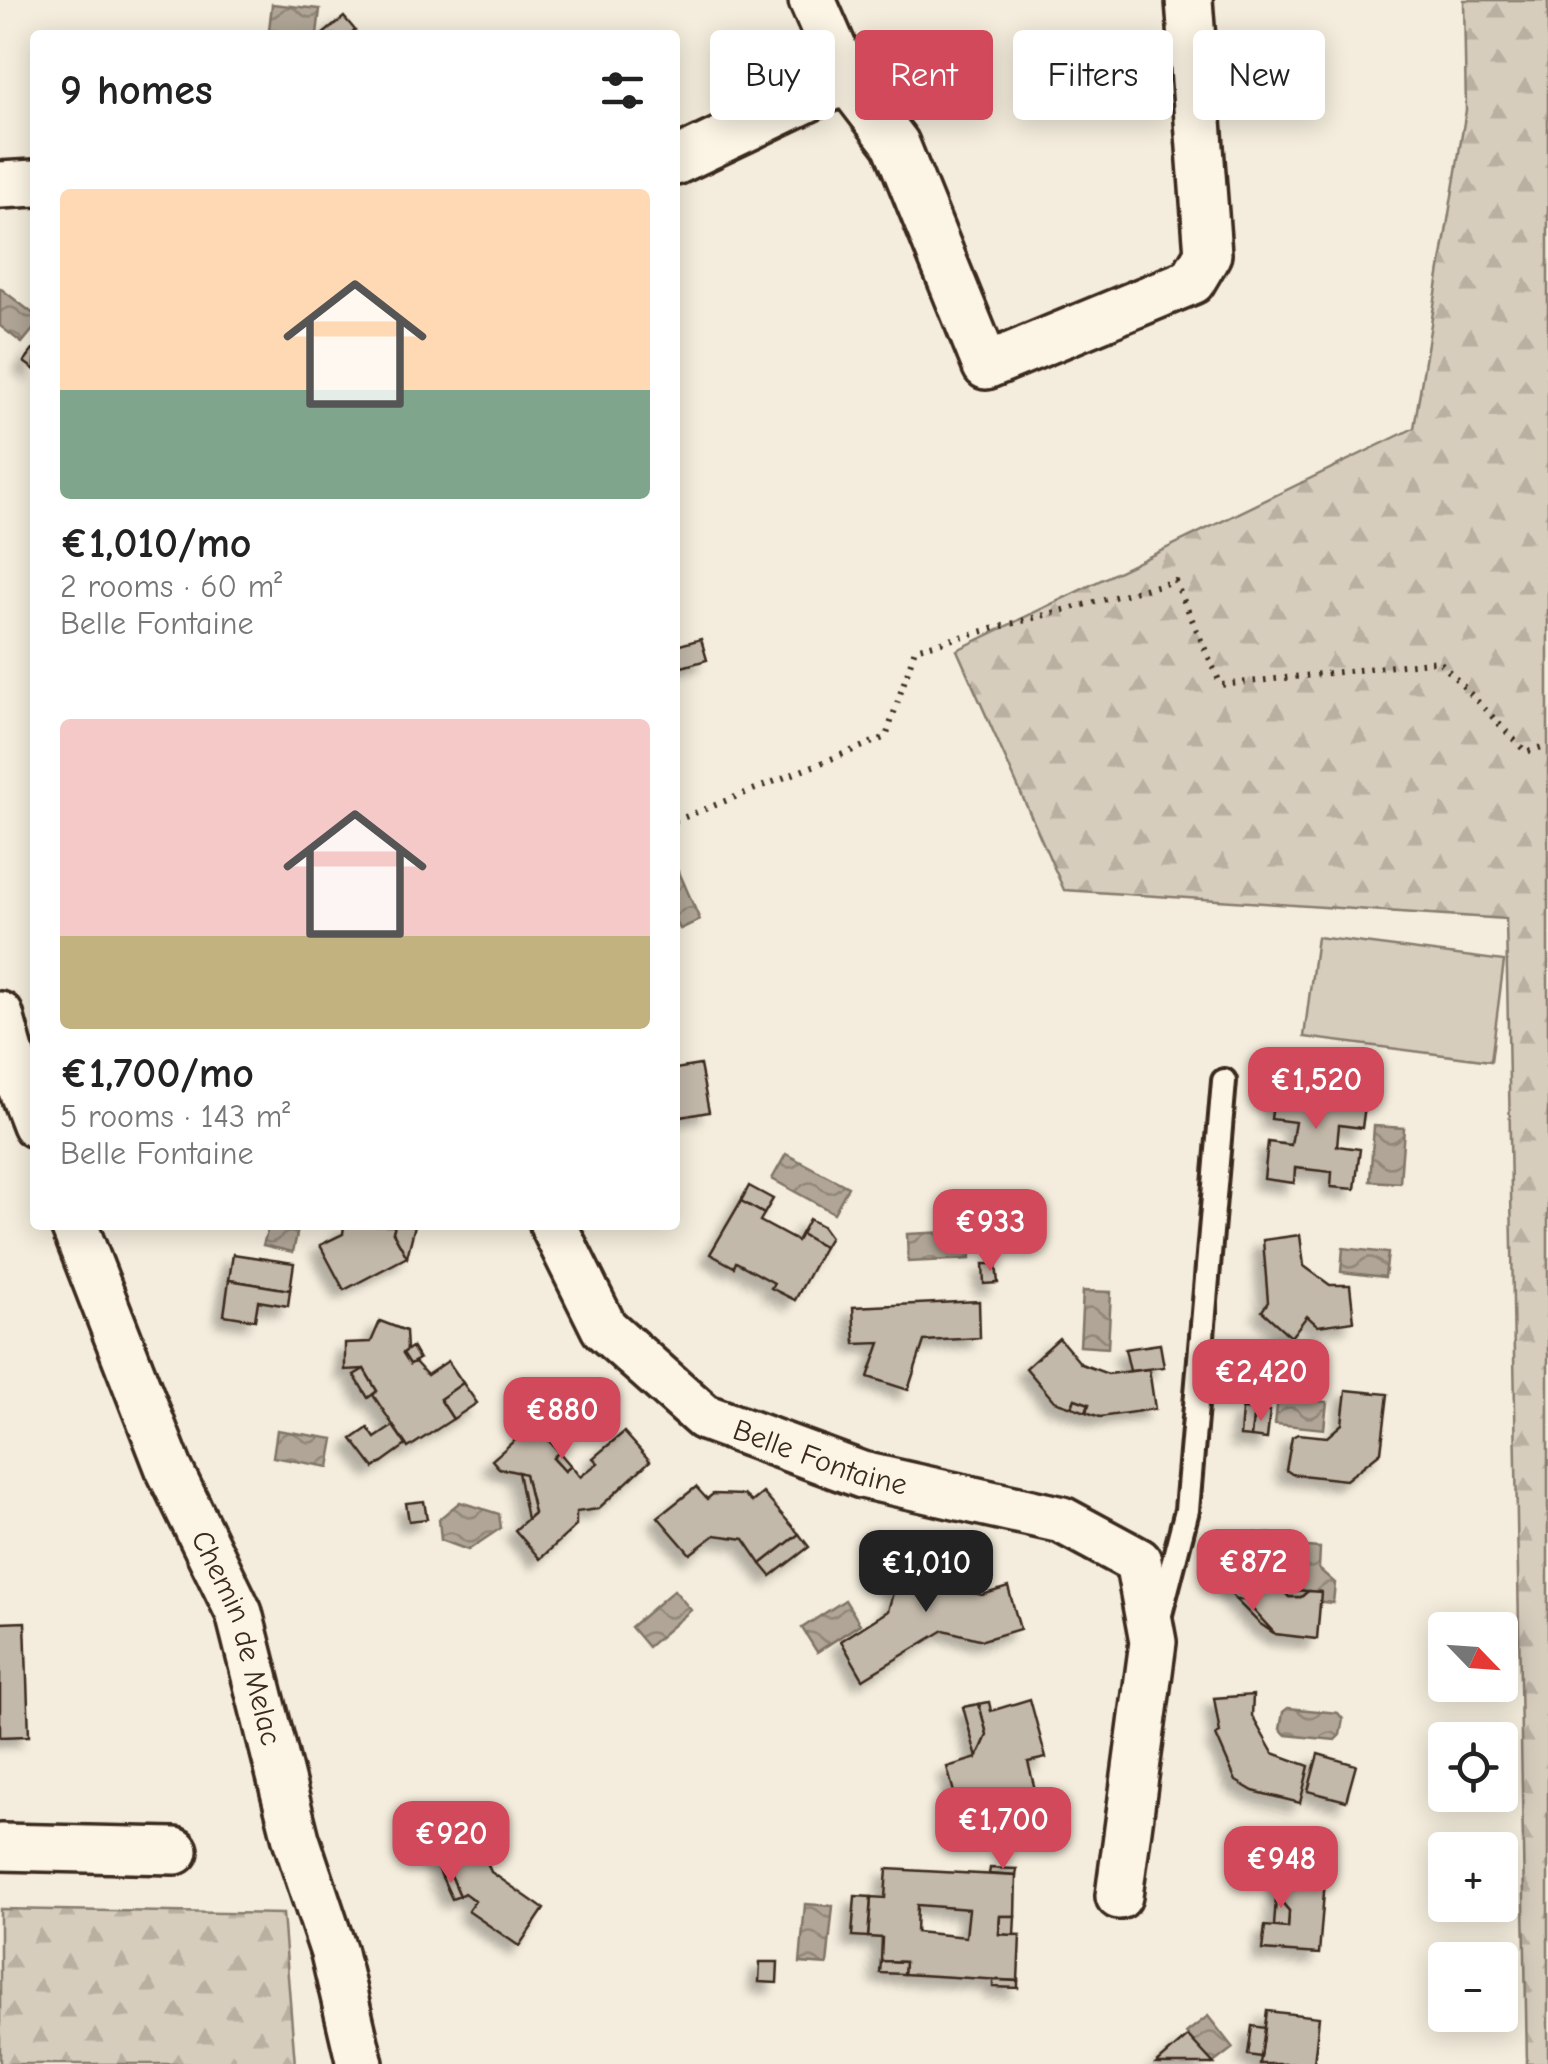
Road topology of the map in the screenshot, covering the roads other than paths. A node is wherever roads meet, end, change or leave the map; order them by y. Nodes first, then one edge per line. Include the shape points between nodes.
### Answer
1 (812, 0) edge
2 (1190, 0) edge
3 (847, 80) junction
4 (680, 160) edge
5 (30, 183) edge
6 (0, 185) edge
7 (0, 1015) edge
8 (1224, 1082) dead end
9 (30, 1111) edge
10 (76, 1230) edge
11 (555, 1230) edge
12 (1153, 1642) junction
13 (0, 1848) edge
14 (175, 1851) dead end
15 (1119, 1896) dead end
16 (360, 2064) edge

1 - 3 street
2 - 3 street via 1208,254 1192,281 986,366 896,144
3 - 4 street
5 - 6 street
7 - 9 street
8 - 12 lane via 1187,1510
10 - 16 street, Chemin de Melac via 169,1469 239,1613
11 - 12 street, Belle Fontaine via 604,1328 704,1417 862,1475 1062,1520 1138,1561
12 - 15 street, Belle Fontaine
13 - 14 street

